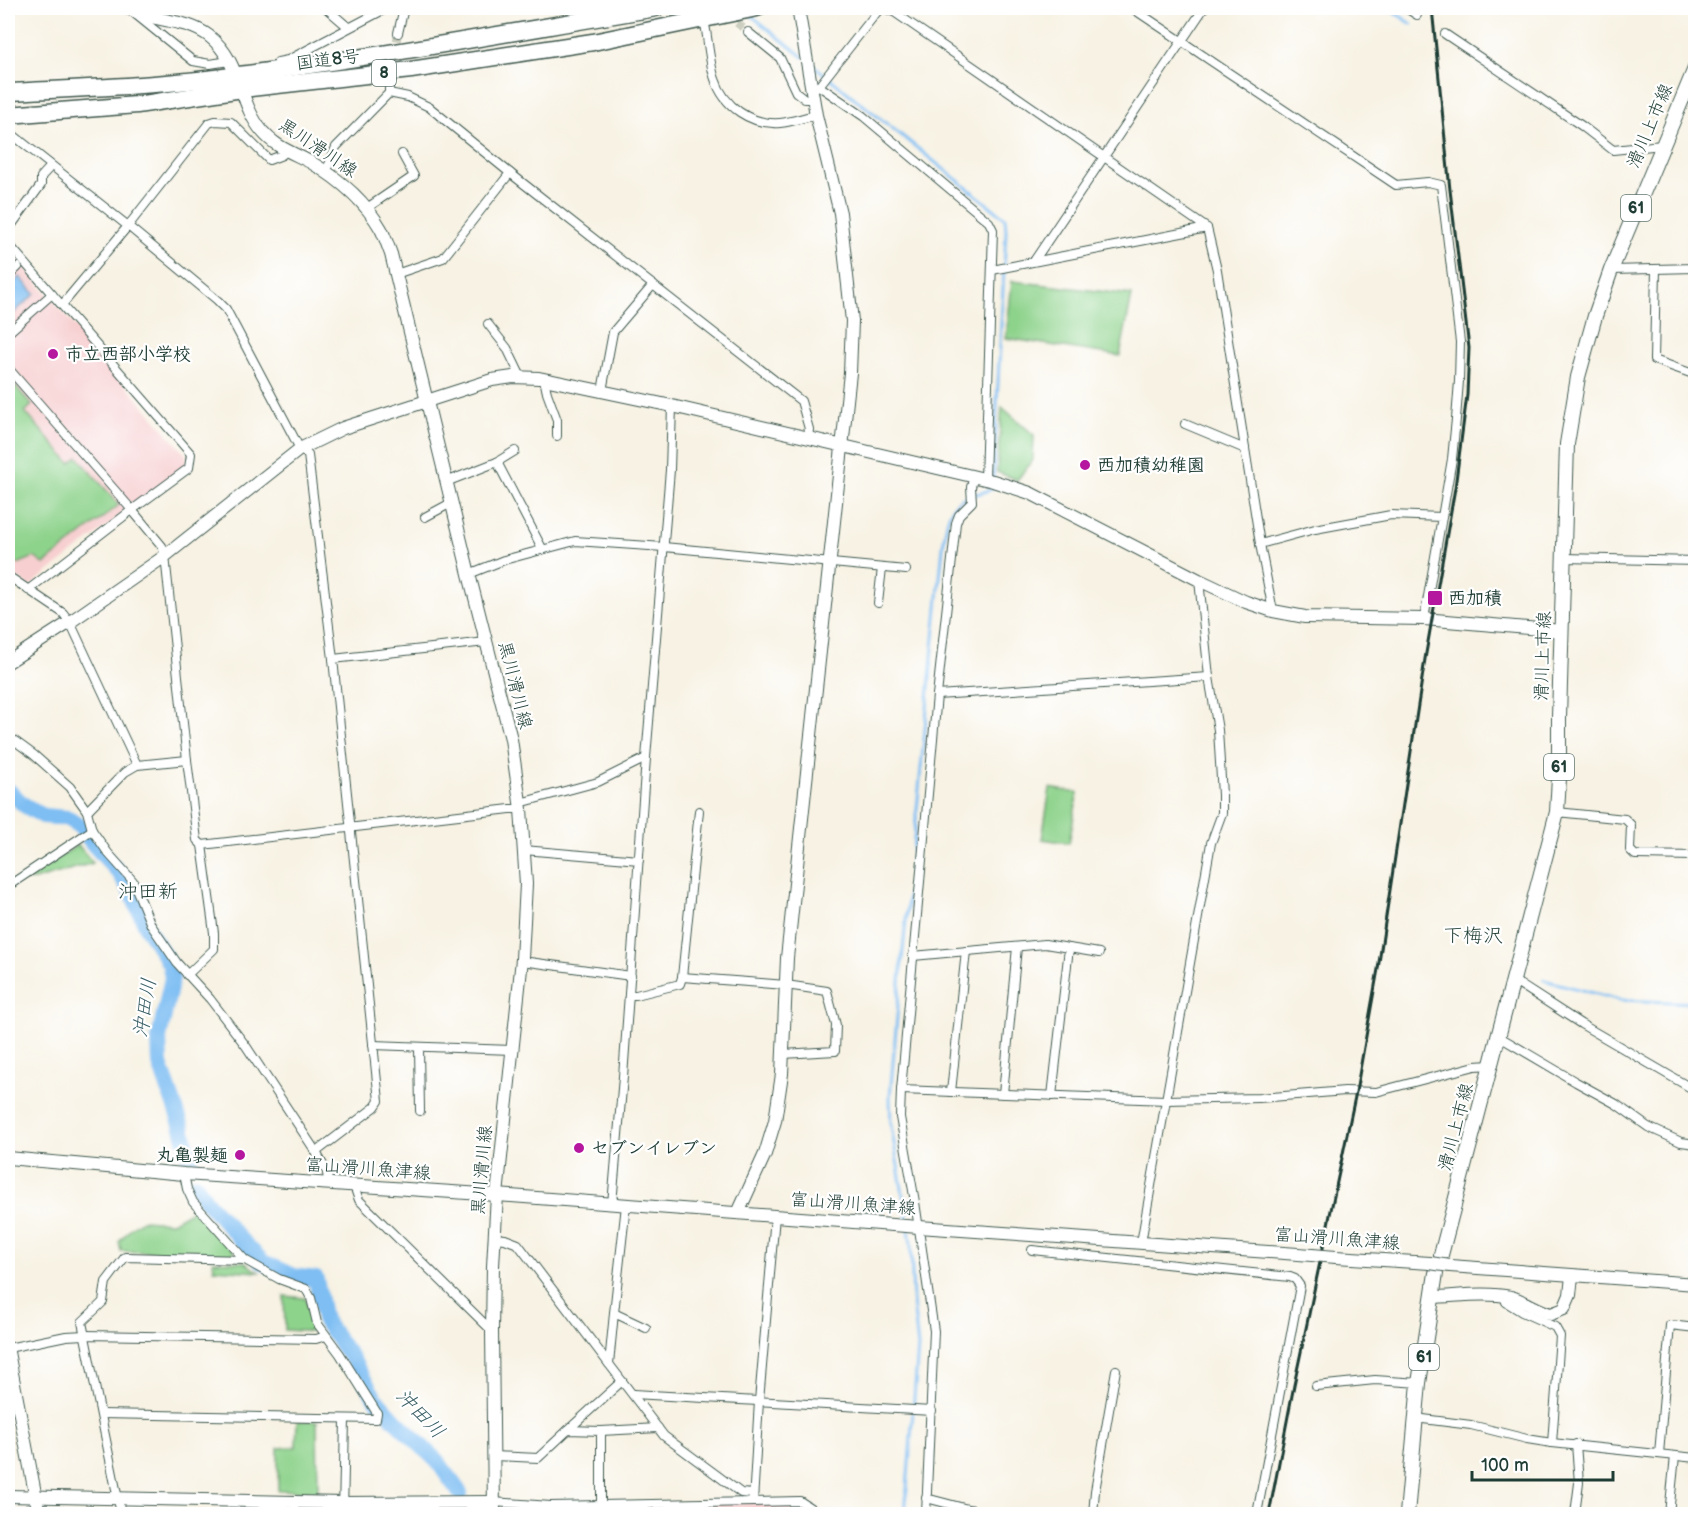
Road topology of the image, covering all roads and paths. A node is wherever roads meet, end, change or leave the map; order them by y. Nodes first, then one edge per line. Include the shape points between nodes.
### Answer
1 (128, 8) edge
2 (326, 8) edge
3 (387, 8) edge
4 (404, 8) edge
5 (656, 8) edge
6 (757, 8) edge
7 (798, 8) edge
8 (1132, 8) edge
9 (1204, 8) edge
10 (1406, 8) edge
11 (1691, 8) edge
12 (1695, 10) edge
13 (1417, 15) dead end
14 (705, 19) junction
15 (348, 27) junction
16 (748, 32) tunnel mouth
17 (398, 33) tunnel mouth
18 (1445, 34) dead end
19 (1182, 40) junction
20 (1695, 66) edge
21 (236, 74) junction
22 (815, 91) junction
23 (8, 92) edge
24 (816, 114) junction
25 (8, 115) edge
26 (8, 131) edge
27 (1662, 146) junction
28 (286, 151) junction
29 (402, 154) dead end
30 (1104, 155) junction
31 (51, 166) junction
32 (326, 172) junction
33 (510, 173) junction
34 (367, 208) junction
35 (128, 226) junction
36 (1207, 228) junction
37 (8, 230) edge
38 (8, 247) edge
39 (1034, 261) junction
40 (18, 267) dead end
41 (1656, 268) junction
42 (1695, 268) edge
43 (992, 270) junction
44 (1611, 270) junction
45 (396, 274) junction
46 (8, 277) edge
47 (653, 285) junction
48 (52, 294) junction
49 (62, 305) junction
50 (488, 324) dead end
51 (8, 333) edge
52 (8, 368) edge
53 (1695, 375) edge
54 (521, 377) junction
55 (544, 379) junction
56 (602, 391) junction
57 (428, 402) junction
58 (672, 406) junction
59 (1185, 424) dead end
60 (557, 436) dead end
61 (808, 439) junction
62 (843, 447) junction
63 (300, 448) junction
64 (1245, 449) junction
65 (516, 451) dead end
66 (496, 462) junction
67 (979, 477) junction
68 (446, 482) junction
69 (451, 503) junction
70 (132, 510) junction
71 (425, 517) dead end
72 (1442, 517) junction
73 (1260, 544) junction
74 (664, 547) junction
75 (542, 548) junction
76 (165, 556) junction
77 (1564, 558) junction
78 (1695, 561) edge
79 (830, 563) junction
80 (882, 568) junction
81 (906, 570) dead end
82 (469, 574) junction
83 (8, 576) edge
84 (1199, 580) junction
85 (28, 590) junction
86 (878, 603) dead end
87 (1273, 611) junction
88 (1425, 619) junction
89 (70, 622) junction
90 (1562, 631) junction
91 (486, 642) junction
92 (333, 659) junction
93 (8, 662) edge
94 (1209, 677) junction
95 (937, 694) junction
96 (8, 736) edge
97 (646, 758) junction
98 (187, 760) junction
99 (137, 765) junction
100 (521, 806) junction
101 (87, 811) junction
102 (699, 811) dead end
103 (1557, 812) junction
104 (350, 828) junction
105 (92, 830) junction
106 (202, 845) junction
107 (524, 850) junction
108 (1695, 856) edge
109 (639, 860) junction
110 (8, 886) edge
111 (1017, 947) junction
112 (1069, 948) junction
113 (966, 951) junction
114 (1099, 953) dead end
115 (913, 956) junction
116 (522, 961) junction
117 (187, 975) junction
118 (631, 976) junction
119 (682, 977) junction
120 (1513, 980) junction
121 (786, 985) junction
122 (629, 994) junction
123 (1498, 1036) junction
124 (373, 1045) junction
125 (419, 1047) junction
126 (512, 1050) junction
127 (783, 1054) junction
128 (1491, 1065) junction
129 (901, 1090) junction
130 (1695, 1091) edge
131 (951, 1092) junction
132 (1003, 1094) junction
133 (1052, 1096) junction
134 (1167, 1100) junction
135 (420, 1111) dead end
136 (1695, 1144) edge
137 (316, 1152) junction
138 (8, 1158) edge
139 (184, 1174) junction
140 (328, 1185) junction
141 (354, 1186) junction
142 (497, 1195) junction
143 (612, 1204) junction
144 (626, 1205) junction
145 (738, 1213) junction
146 (775, 1216) junction
147 (919, 1227) junction
148 (495, 1238) junction
149 (1141, 1243) junction
150 (1032, 1250) dead end
151 (1441, 1255) dead end
152 (246, 1260) junction
153 (1436, 1273) dead end
154 (1572, 1276) junction
155 (1692, 1284) edge
156 (1434, 1297) junction
157 (1505, 1297) junction
158 (614, 1313) junction
159 (646, 1328) dead end
160 (1695, 1328) edge
161 (492, 1331) junction
162 (85, 1335) junction
163 (326, 1336) junction
164 (8, 1350) edge
165 (609, 1364) junction
166 (1116, 1370) dead end
167 (622, 1381) junction
168 (1419, 1383) junction
169 (1316, 1386) dead end
170 (633, 1394) junction
171 (759, 1401) junction
172 (932, 1411) junction
173 (101, 1414) junction
174 (1415, 1418) junction
175 (345, 1419) junction
176 (658, 1428) junction
177 (568, 1430) junction
178 (601, 1431) junction
179 (1552, 1443) junction
180 (1576, 1444) junction
181 (1659, 1454) junction
182 (493, 1456) junction
183 (1675, 1456) junction
184 (1695, 1458) edge
185 (8, 1496) edge
186 (36, 1497) junction
187 (118, 1498) junction
188 (753, 1498) junction
189 (926, 1498) junction
190 (601, 1505) junction
191 (493, 1508) edge
192 (343, 1509) edge
193 (967, 1512) edge
194 (39, 1515) edge
195 (121, 1515) edge
196 (812, 1515) edge
197 (926, 1515) edge
198 (999, 1515) edge
199 (1094, 1515) edge
200 (1257, 1515) edge
201 (1407, 1515) edge
202 (1575, 1515) edge
203 (1669, 1515) edge

1 - 21 street via 189,59
1 - 21 street, 黒川滑川線 via 188,24 209,36
2 - 15 street
3 - 15 street
4 - 17 street
5 - 21 highway, 国道8号 / 8
6 - 14 highway, 国道8号 / 8
7 - 22 street
8 - 19 street
9 - 19 street
10 - 13 street
11 - 12 street
14 - 21 highway, 国道8号 / 8 via 582,44 411,70
14 - 24 street via 715,79 725,99 742,114 760,122 781,123
15 - 21 street via 288,60
16 - 22 street via 780,58 796,92 805,99
18 - 27 street via 1613,150
19 - 30 street
19 - 72 street via 1396,185 1441,185 1460,342 1460,381
20 - 27 main road, 滑川上市線 / 61
21 - 23 highway, 国道8号 / 8 via 136,85
21 - 25 highway, 国道8号 / 8 via 137,105
21 - 28 street, 黒川滑川線 via 261,130
22 - 24 street
22 - 30 street via 884,8
22 - 43 street via 863,116 989,222 993,230
24 - 62 street via 840,213 852,321
26 - 31 street
27 - 44 main road, 滑川上市線 / 61
28 - 32 street, 黒川滑川線
28 - 35 street via 269,160 231,123 209,123
29 - 34 street via 414,176
30 - 36 street
30 - 39 street
31 - 35 street
31 - 37 street
32 - 33 street via 336,147 389,90 429,107
32 - 34 street, 黒川滑川線
33 - 45 street via 443,258
33 - 47 street
34 - 45 street, 黒川滑川線 via 381,230
35 - 49 street
35 - 63 street via 226,309
36 - 39 street
36 - 64 street
38 - 48 street
39 - 43 street
40 - 46 street
41 - 42 street
41 - 44 street
41 - 53 street via 1654,360
43 - 67 street
44 - 77 main road, 滑川上市線 / 61 via 1578,377 1570,424
45 - 57 street, 黒川滑川線
47 - 56 street via 613,332
47 - 61 street via 801,401
48 - 49 street
48 - 51 street
49 - 70 street via 191,454 189,468
50 - 54 street via 507,348
52 - 70 street
54 - 55 street
54 - 57 street via 492,380
55 - 56 street
55 - 60 street via 557,420
56 - 58 street
57 - 63 street via 343,428
57 - 68 street, 黒川滑川線
58 - 61 street
58 - 74 street
59 - 64 street
61 - 62 street
62 - 67 street
62 - 79 street
63 - 76 street
63 - 92 street via 308,455
64 - 73 street
65 - 66 street
66 - 68 street
66 - 75 street
67 - 84 street via 1030,493
67 - 95 street via 971,487 972,502 956,523
68 - 69 street, 黒川滑川線
69 - 71 street
69 - 82 street, 黒川滑川線
70 - 76 street via 162,546
70 - 85 street
72 - 73 street via 1391,515
72 - 88 street
73 - 87 street
74 - 75 street via 574,541
74 - 79 street
74 - 97 street
75 - 82 street
76 - 89 street
76 - 98 street
77 - 78 street
77 - 90 main road, 滑川上市線 / 61
79 - 80 street
79 - 121 street
80 - 81 street
80 - 86 street
82 - 91 street, 黒川滑川線
83 - 85 street
84 - 87 street
84 - 94 street
85 - 89 street
87 - 88 street via 1305,617
88 - 90 street
89 - 93 street
89 - 99 street
90 - 103 main road, 滑川上市線 / 61
91 - 92 street
91 - 100 street, 黒川滑川線 via 511,740
92 - 104 street
94 - 95 street
94 - 134 street via 1218,730 1222,813 1211,843
95 - 115 street
96 - 101 street via 70,787
97 - 100 street via 598,782
97 - 109 street
98 - 99 street
98 - 106 street via 197,840
99 - 101 street
100 - 104 street
100 - 107 street, 黒川滑川線
101 - 105 street
102 - 119 street
103 - 108 street via 1624,819 1630,825 1630,850 1635,855
103 - 120 main road, 滑川上市線 / 61
104 - 106 street
104 - 124 street
105 - 110 street
105 - 117 street via 133,881 151,925
106 - 117 street via 214,949
107 - 109 street
107 - 116 street, 黒川滑川線
109 - 118 street
111 - 112 street via 1045,944
111 - 113 street
111 - 132 street
112 - 114 street
112 - 133 street
113 - 115 street
113 - 131 street
115 - 129 street
116 - 118 street
116 - 126 street, 黒川滑川線
117 - 137 street via 246,1046
118 - 122 street
119 - 121 street
119 - 122 street via 680,984
120 - 123 main road, 滑川上市線 / 61
120 - 130 street
121 - 127 street
121 - 127 street via 827,991 836,1025 835,1050
122 - 143 street
123 - 128 main road, 滑川上市線 / 61
123 - 136 street via 1616,1104 1648,1127
124 - 125 street
124 - 137 street via 379,1101
125 - 126 street
125 - 135 street
126 - 142 street, 黒川滑川線
127 - 145 street via 775,1122
128 - 134 street via 1376,1092
128 - 151 main road, 滑川上市線 / 61
129 - 131 street
129 - 147 street via 900,1117
131 - 132 street
132 - 133 street
133 - 134 street
134 - 149 street
137 - 140 street via 327,1172
138 - 139 street, 富山滑川魚津線
139 - 140 street, 富山滑川魚津線
139 - 152 street via 193,1202
140 - 141 street, 富山滑川魚津線
141 - 142 street, 富山滑川魚津線
141 - 161 street via 359,1200
142 - 143 street, 富山滑川魚津線
142 - 148 street, 黒川滑川線
143 - 144 street, 富山滑川魚津線
144 - 145 street, 富山滑川魚津線
144 - 158 street
145 - 146 street, 富山滑川魚津線
146 - 147 street, 富山滑川魚津線
146 - 171 street
147 - 149 street, 富山滑川魚津線
147 - 172 street via 934,1331
148 - 161 street, 黒川滑川線
148 - 165 street via 518,1244
149 - 154 street, 富山滑川魚津線, bridge
150 - 200 street via 1295,1279 1300,1286
152 - 162 street via 125,1257 106,1282 103,1302 82,1323
152 - 163 street via 306,1289 316,1323
153 - 156 main road, 61
154 - 155 street, 富山滑川魚津線
154 - 157 street via 1570,1295 1564,1309 1557,1313
156 - 157 street
156 - 168 main road, 61
157 - 179 street via 1515,1308 1556,1326 1560,1336
158 - 159 street
158 - 165 street
160 - 181 street via 1670,1325
161 - 182 street, 黒川滑川線
162 - 163 street via 316,1339
162 - 164 street
162 - 173 street
163 - 175 street via 377,1413 376,1419
164 - 186 street
165 - 167 street
166 - 199 street
167 - 170 street
167 - 177 street
168 - 169 street via 1375,1380
168 - 174 main road, 61
170 - 171 street
170 - 176 street
171 - 172 street
171 - 188 street
172 - 189 street
173 - 175 street
173 - 187 street
174 - 179 street via 1471,1425
174 - 201 main road, 61
175 - 192 street
176 - 178 street
176 - 188 street via 741,1493
177 - 178 street
177 - 182 street via 538,1458
178 - 190 street
179 - 180 street
180 - 181 street
180 - 202 street
181 - 183 street
182 - 191 street, 黒川滑川線
183 - 184 street
183 - 203 street
185 - 186 street
186 - 187 street
186 - 194 street
187 - 192 street
187 - 195 street
188 - 190 street
188 - 196 street via 800,1501 812,1509
189 - 193 street
189 - 197 street
190 - 191 street
191 - 192 street
193 - 198 street

